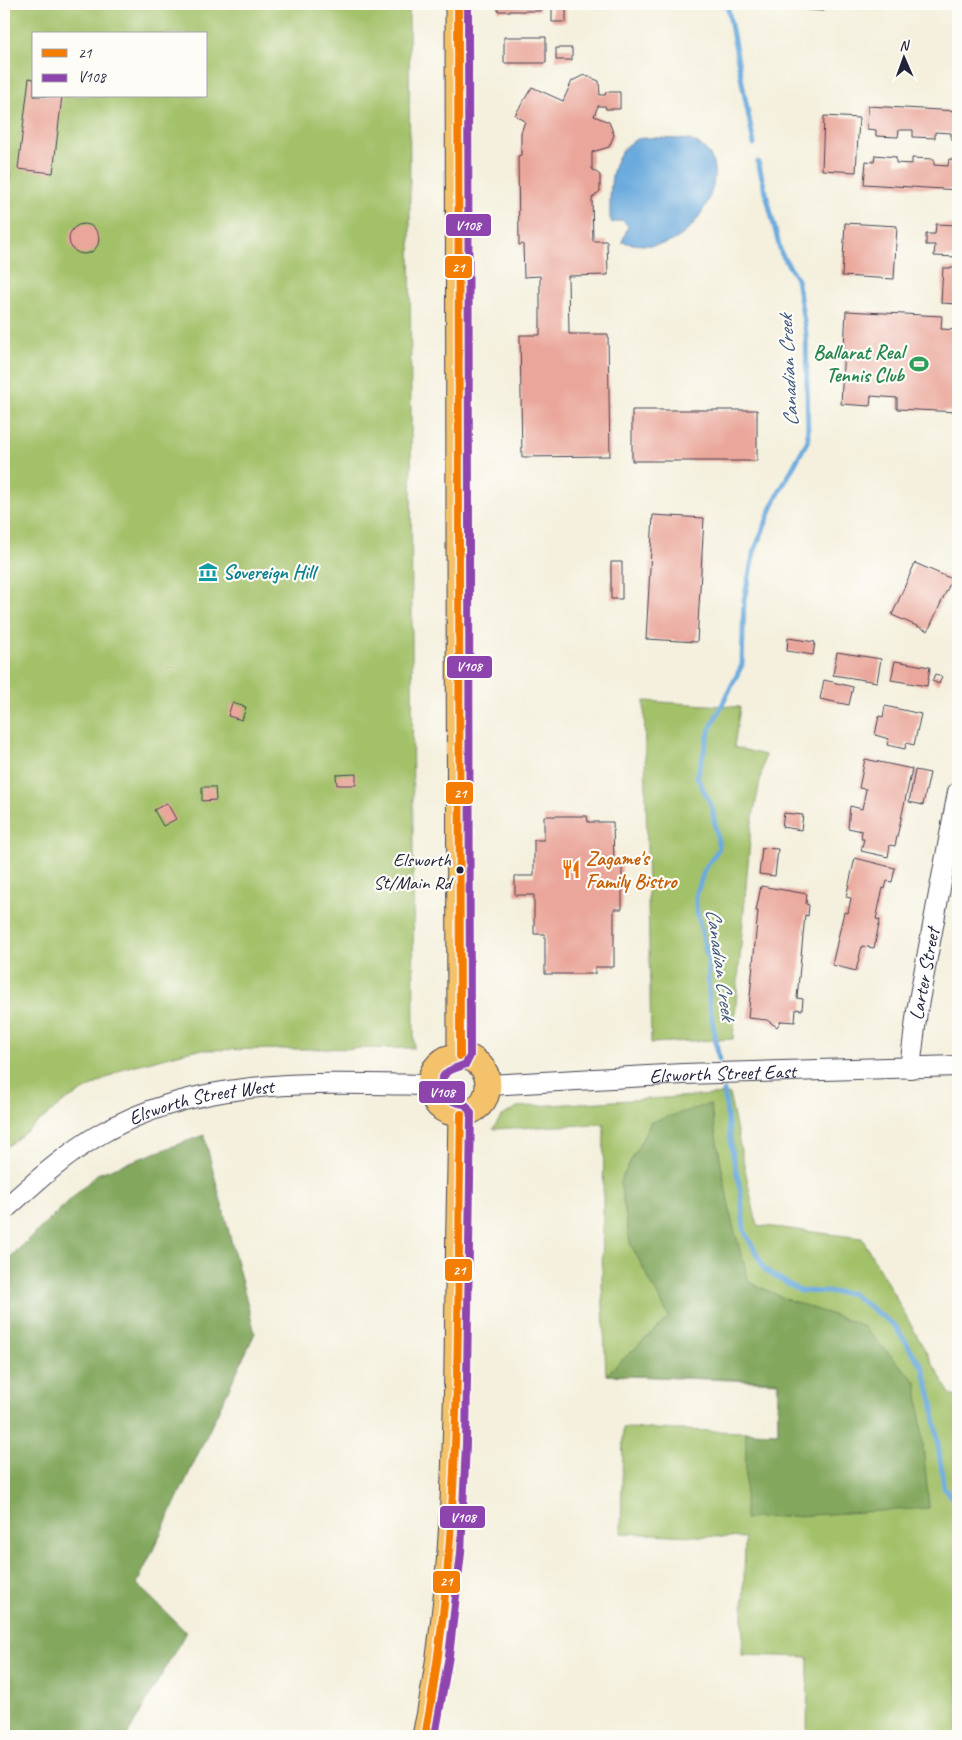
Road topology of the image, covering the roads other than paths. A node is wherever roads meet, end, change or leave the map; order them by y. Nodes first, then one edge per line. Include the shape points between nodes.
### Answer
1 (458, 4) edge
2 (958, 792) edge
3 (460, 1056) junction
4 (958, 1066) edge
5 (910, 1068) junction
6 (430, 1085) junction
7 (488, 1085) junction
8 (461, 1114) junction
9 (4, 1210) edge
10 (424, 1736) edge

1 - 3 main road
2 - 5 street, Larter Street via 916,1011
3 - 6 main road via 439,1064 432,1073
3 - 7 main road via 480,1065
4 - 5 street, Elsworth Street East
5 - 7 street, Elsworth Street East via 673,1075
6 - 8 main road via 438,1106 449,1113
6 - 9 street, Elsworth Street West via 240,1088 183,1098 101,1133
7 - 8 main road via 482,1102 473,1111
8 - 10 main road via 456,1444 451,1553 440,1647

